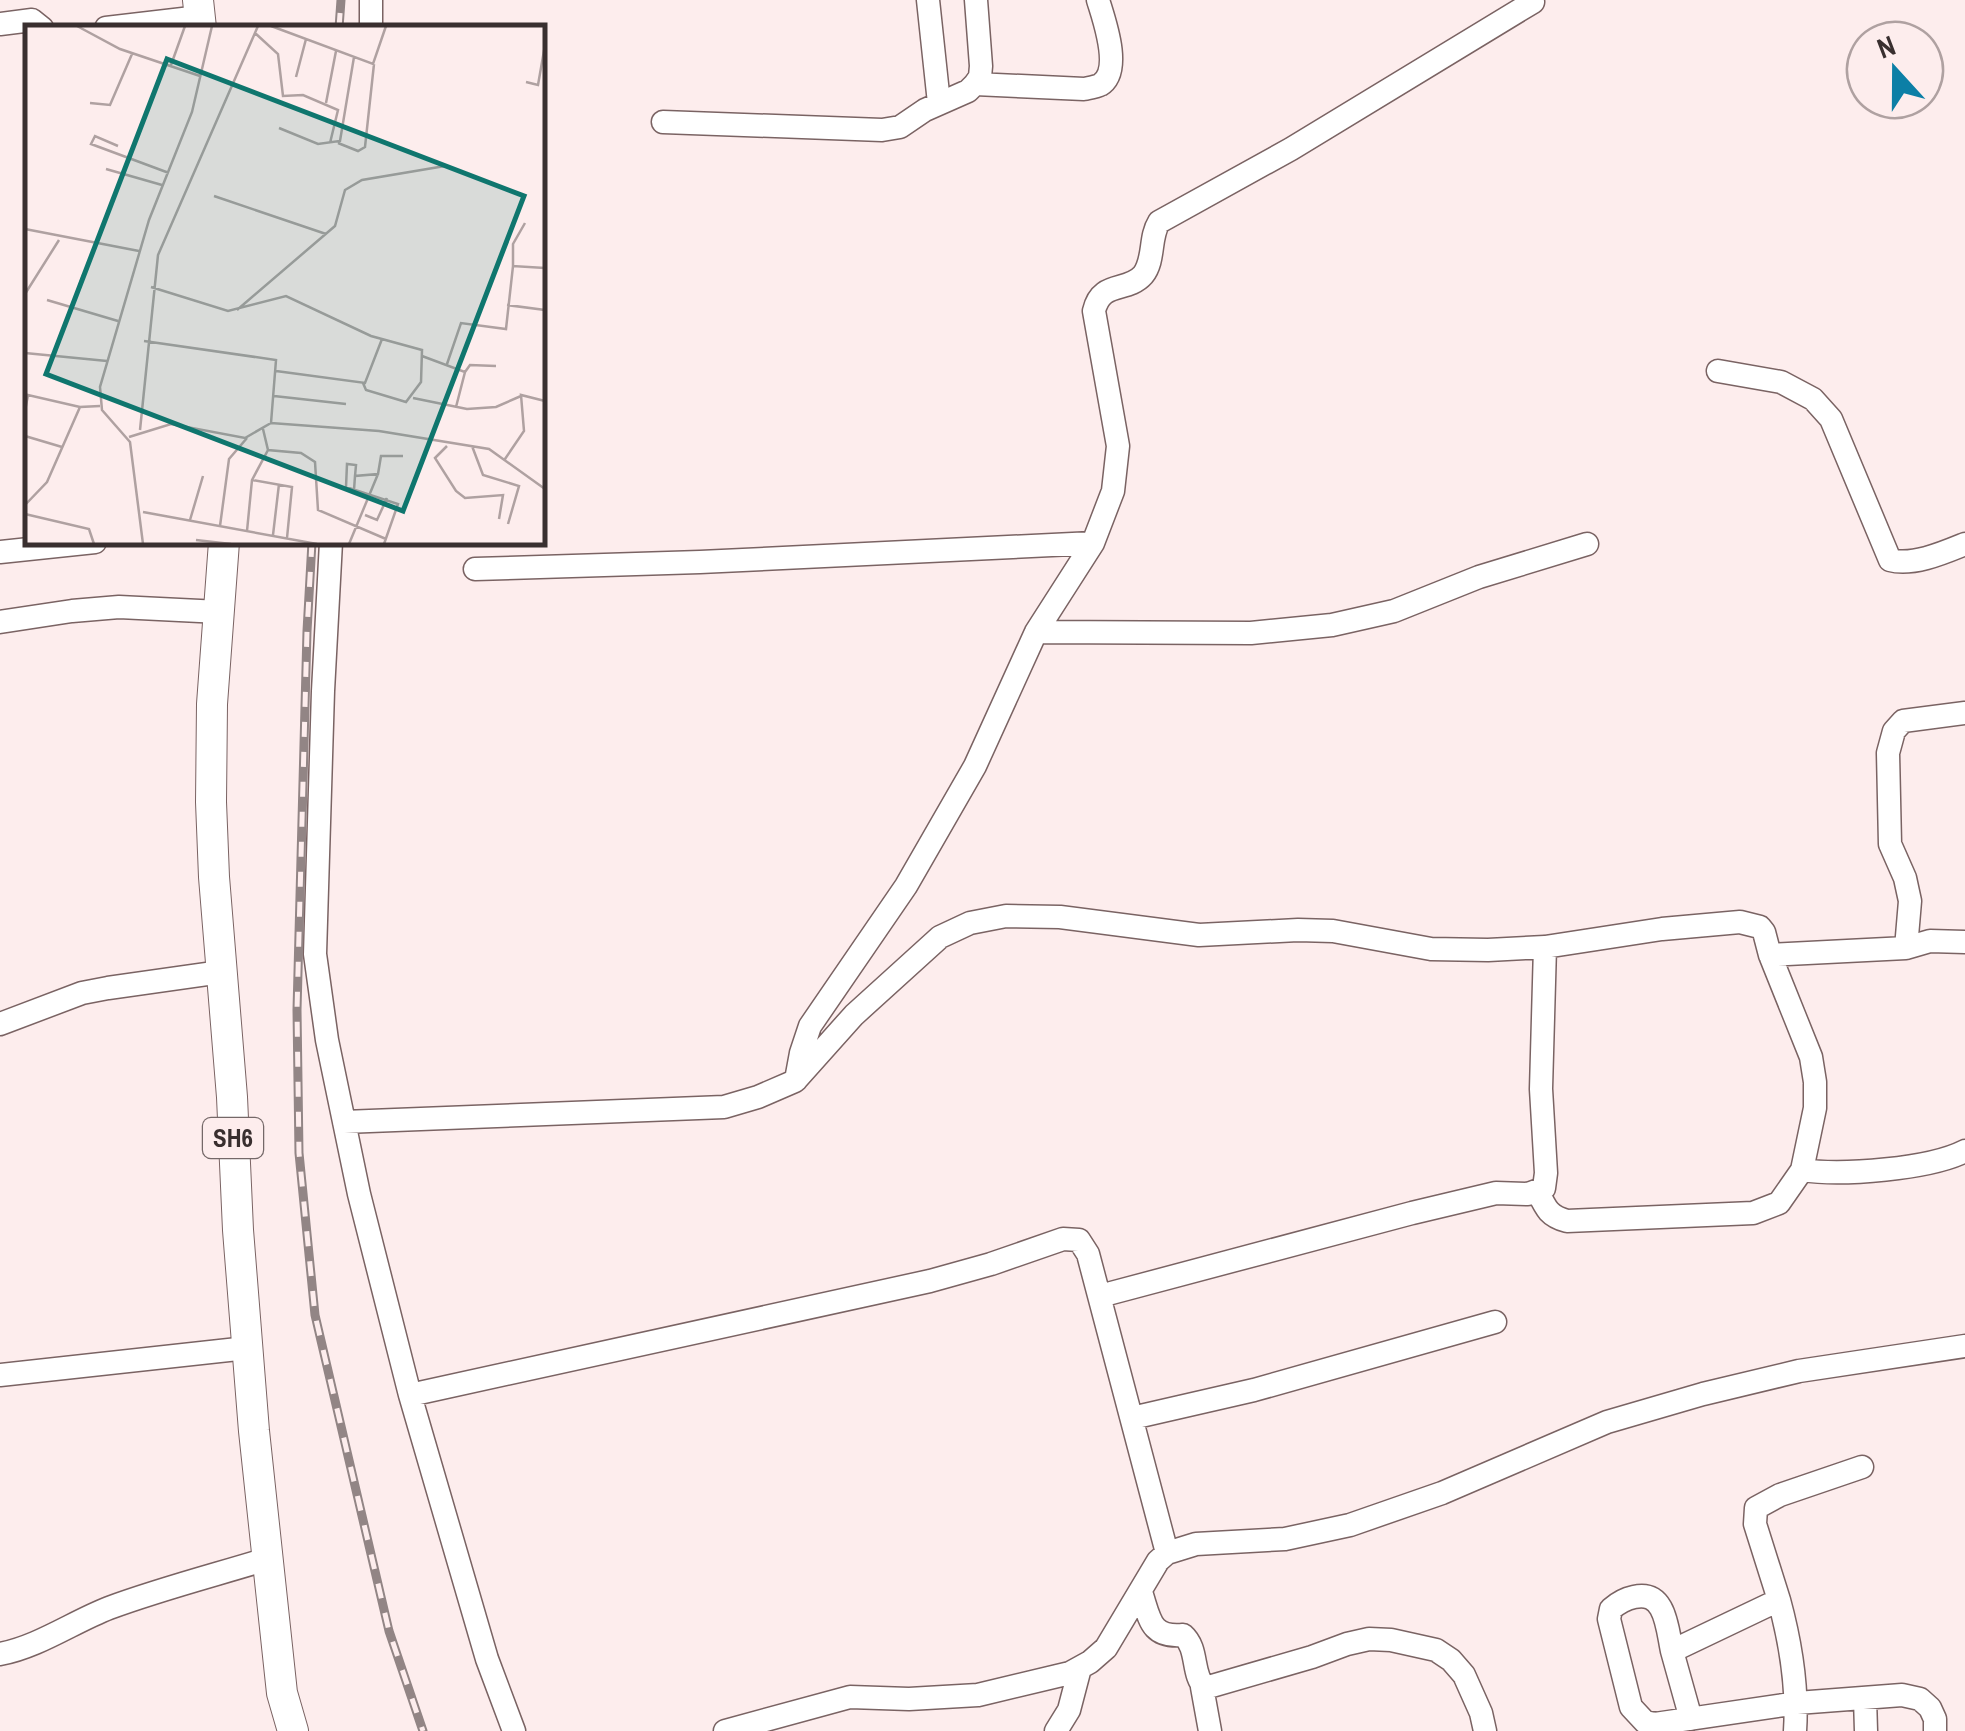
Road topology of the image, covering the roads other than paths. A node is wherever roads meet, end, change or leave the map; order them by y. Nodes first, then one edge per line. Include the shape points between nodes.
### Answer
1 (928, 0) edge
2 (976, 0) edge
3 (1098, 0) edge
4 (1532, 2) edge
5 (200, 15) edge
6 (36, 16) edge
7 (0, 24) edge
8 (128, 25) edge
9 (976, 84) junction
10 (939, 103) junction
11 (663, 122) dead end
12 (1718, 371) dead end
13 (1093, 543) junction
14 (1587, 544) dead end
15 (1965, 544) edge
16 (66, 545) edge
17 (224, 545) edge
18 (330, 545) edge
19 (0, 552) edge
20 (475, 569) dead end
21 (220, 612) junction
22 (0, 622) edge
23 (1036, 632) junction
24 (1965, 713) edge
25 (1965, 942) edge
26 (1545, 947) junction
27 (1906, 948) junction
28 (1770, 955) junction
29 (221, 972) junction
30 (0, 1024) edge
31 (796, 1081) junction
32 (344, 1122) junction
33 (1965, 1151) edge
34 (1802, 1170) junction
35 (1538, 1192) junction
36 (1100, 1296) junction
37 (1495, 1322) dead end
38 (1965, 1346) edge
39 (247, 1348) junction
40 (0, 1376) edge
41 (410, 1394) junction
42 (1132, 1418) junction
43 (1862, 1467) dead end
44 (1167, 1552) junction
45 (267, 1559) junction
46 (1141, 1592) junction
47 (1779, 1600) junction
48 (1672, 1651) junction
49 (0, 1654) edge
50 (1080, 1668) junction
51 (1202, 1687) junction
52 (1866, 1698) junction
53 (1797, 1703) junction
54 (1691, 1720) junction
55 (293, 1731) edge
56 (514, 1731) edge
57 (726, 1731) edge
58 (1056, 1731) edge
59 (1210, 1731) edge
60 (1485, 1731) edge
61 (1795, 1731) edge
62 (1866, 1731) edge
63 (1935, 1731) edge

1 - 10 street
2 - 9 street
3 - 9 street via 1111,58 1100,85
4 - 13 street via 1159,222 1140,279 1096,300 1118,446 1113,491
5 - 8 street
6 - 7 street
9 - 10 street
10 - 11 street via 882,130
12 - 15 street via 1781,382 1813,399 1832,419 1890,560 1905,562
13 - 20 street
13 - 23 street
14 - 23 street via 1394,611 1332,624 1251,633
16 - 19 street
17 - 21 main road, SH6
18 - 32 street via 315,954
21 - 22 street via 119,607
21 - 29 main road, SH6 via 210,802
23 - 31 street via 975,766 906,886 810,1026
24 - 27 street via 1903,721 1894,730 1888,754 1890,844 1909,891
25 - 27 street
26 - 28 street via 1740,922 1760,927
26 - 31 street via 1430,949 1333,931 1199,935 1006,916 940,938 854,1015
26 - 35 street via 1546,1173
27 - 28 street
28 - 34 street via 1815,1082
29 - 30 street via 82,994
29 - 39 main road, SH6
31 - 32 street via 724,1107
32 - 41 street
33 - 34 street via 1940,1162 1834,1174
34 - 35 street via 1780,1203 1753,1213 1568,1222 1548,1213
35 - 36 street via 1412,1212
36 - 41 street via 1085,1246 1063,1239 930,1281
36 - 42 street
37 - 42 street
38 - 44 street via 1799,1370 1607,1422 1350,1525
39 - 40 street
39 - 45 main road, SH6
41 - 56 street
42 - 44 street
43 - 47 street via 1756,1508
44 - 46 street
45 - 49 street via 112,1607
45 - 55 main road, SH6 via 282,1693
46 - 50 street via 1106,1648
46 - 51 street via 1156,1630 1190,1641
47 - 48 street
47 - 53 street
48 - 54 street
48 - 54 street via 1662,1608 1652,1597 1626,1599 1611,1609 1638,1716 1655,1724
50 - 57 street via 978,1695 850,1697
50 - 58 street via 1070,1710
51 - 59 street
51 - 60 street via 1347,1644 1391,1640 1451,1660 1464,1675
52 - 53 street
52 - 62 street
52 - 63 street via 1920,1699 1930,1708
53 - 54 street
53 - 61 street

